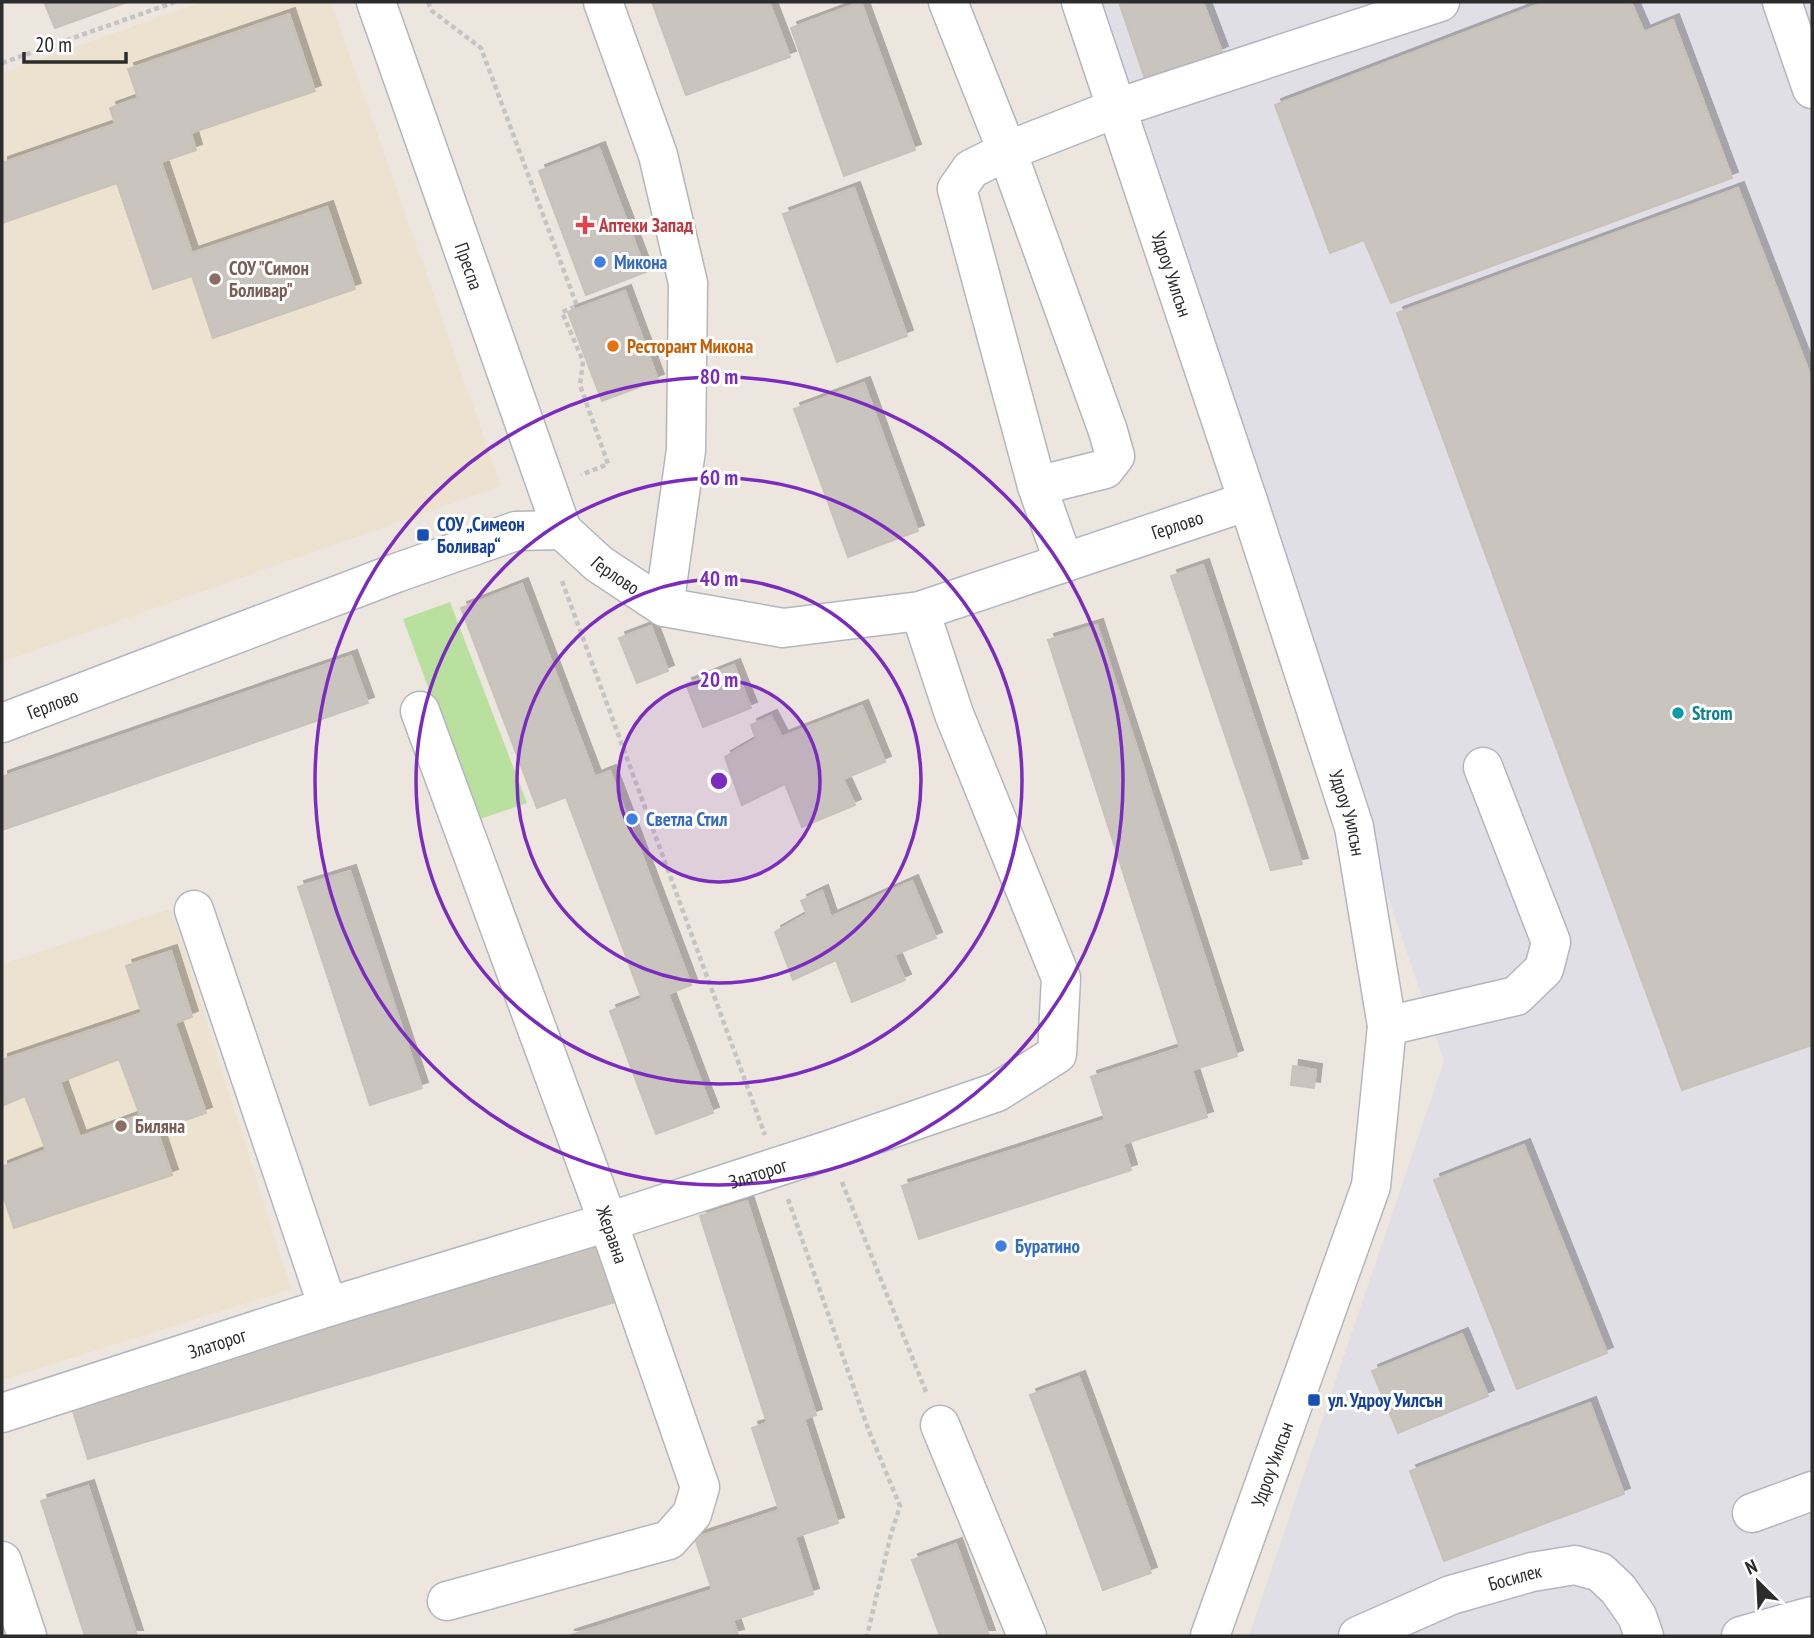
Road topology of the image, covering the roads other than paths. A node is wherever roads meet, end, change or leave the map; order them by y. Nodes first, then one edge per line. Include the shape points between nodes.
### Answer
1 (376, 2) edge
2 (603, 2) edge
3 (948, 2) edge
4 (1081, 2) edge
5 (1440, 2) edge
6 (1782, 2) edge
7 (1812, 89) edge
8 (1116, 108) junction
9 (1007, 151) junction
10 (1037, 486) junction
11 (1248, 501) junction
12 (553, 530) junction
13 (1064, 563) junction
14 (664, 607) junction
15 (920, 611) junction
16 (420, 711) dead end
17 (2, 723) edge
18 (1483, 767) dead end
19 (194, 910) dead end
20 (1387, 1026) junction
21 (608, 1222) junction
22 (328, 1307) junction
23 (2, 1413) edge
24 (940, 1425) road end
25 (1812, 1491) edge
26 (1752, 1513) dead end
27 (2, 1562) edge
28 (447, 1601) dead end
29 (1812, 1616) edge
30 (27, 1636) edge
31 (1027, 1636) edge
32 (1209, 1636) edge
33 (1358, 1636) edge
34 (1644, 1636) edge
35 (1741, 1636) edge

1 - 12 street, Преспа via 547,489
2 - 14 street via 658,155 688,283 686,450
3 - 9 street
4 - 8 street, Удроу Уилсън
5 - 8 street
6 - 7 street
8 - 9 street
8 - 11 street, Удроу Уилсън
9 - 10 street via 971,169 957,189
9 - 10 street via 1115,456 1105,469
10 - 13 street
11 - 13 street, Герлово
11 - 20 street, Удроу Уилсън via 1354,827
12 - 14 street, Герлово
12 - 17 street, Герлово via 516,531 396,573
13 - 15 street, Герлово
14 - 15 street, Герлово via 783,628
15 - 21 street, Златорог via 954,715 1061,978 1057,1054 996,1092
16 - 21 street, Жеравна
18 - 20 street via 1551,942 1544,970 1516,996
19 - 22 street
20 - 32 street, Удроу Уилсън via 1371,1186
21 - 22 street, Златорог
21 - 28 street, Жеравна via 700,1487 692,1514 670,1540
22 - 23 street, Златорог
24 - 31 street
25 - 26 street
27 - 30 street
29 - 35 street
33 - 34 street, Босилек via 1451,1595 1532,1572 1575,1566 1600,1572 1618,1589

